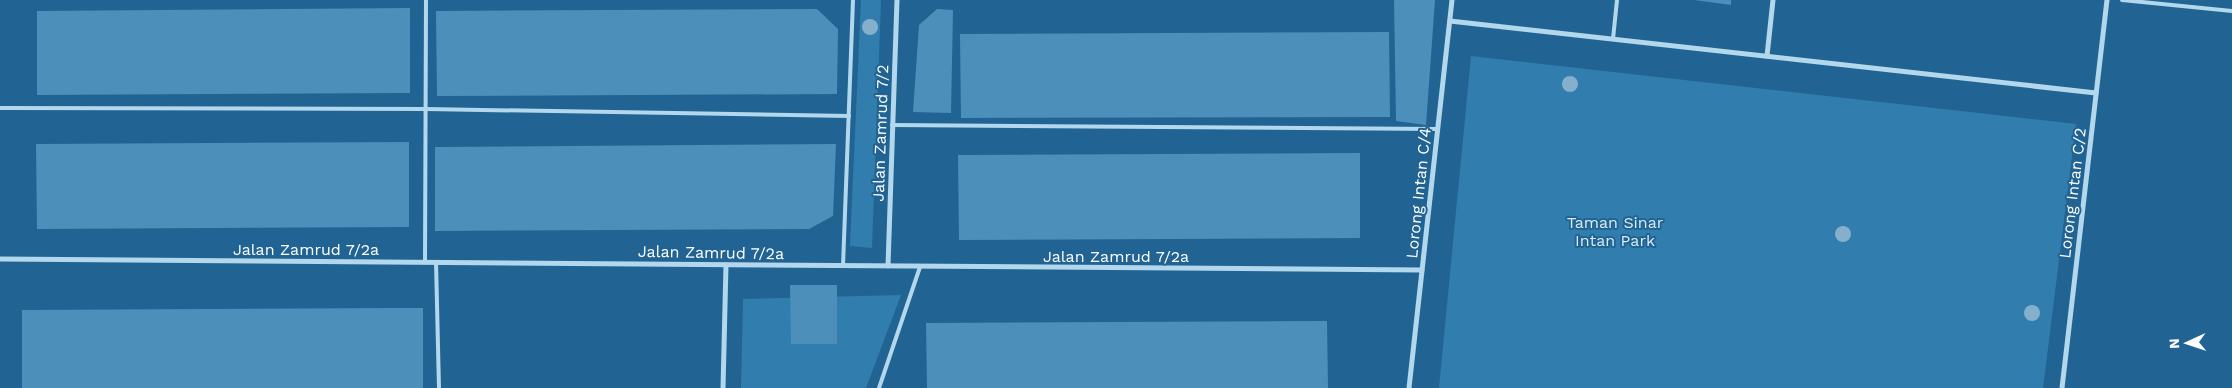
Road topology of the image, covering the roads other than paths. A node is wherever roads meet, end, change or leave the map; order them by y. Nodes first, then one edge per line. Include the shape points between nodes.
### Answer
1 (426, 0) edge
2 (853, 0) edge
3 (897, 0) edge
4 (1452, 0) edge
5 (1617, 0) edge
6 (1773, 0) edge
7 (2107, 0) edge
8 (2122, 0) edge
9 (2232, 11) edge
10 (1450, 21) junction
11 (1613, 39) junction
12 (1767, 56) junction
13 (2096, 93) junction
14 (0, 108) edge
15 (426, 109) junction
16 (850, 116) junction
17 (892, 125) junction
18 (1438, 129) junction
19 (0, 259) edge
20 (425, 262) junction
21 (436, 262) junction
22 (726, 265) junction
23 (843, 266) junction
24 (888, 266) junction
25 (920, 267) junction
26 (1422, 270) junction
27 (439, 388) edge
28 (723, 388) edge
29 (879, 388) edge
30 (1409, 388) edge
31 (2062, 388) edge

1 - 15 lane
2 - 16 lane
3 - 17 street, Jalan Zamrud 7/2
4 - 10 street, Lorong Intan C/4
5 - 11 lane
6 - 12 street
7 - 13 street, Lorong Intan C/2
8 - 9 lane
10 - 11 street
10 - 18 street, Lorong Intan C/4
11 - 12 street
12 - 13 street
13 - 31 street, Lorong Intan C/2
14 - 15 lane
15 - 16 lane
15 - 20 lane
16 - 23 lane
17 - 18 lane
17 - 24 street, Jalan Zamrud 7/2
18 - 26 street, Lorong Intan C/4
19 - 20 street, Jalan Zamrud 7/2a
20 - 21 street, Jalan Zamrud 7/2a
21 - 22 street, Jalan Zamrud 7/2a
21 - 27 lane
22 - 23 street, Jalan Zamrud 7/2a
22 - 28 street
23 - 24 street, Jalan Zamrud 7/2a
24 - 25 street, Jalan Zamrud 7/2a
25 - 26 street, Jalan Zamrud 7/2a
25 - 29 lane
26 - 30 street, Lorong Intan C/4

